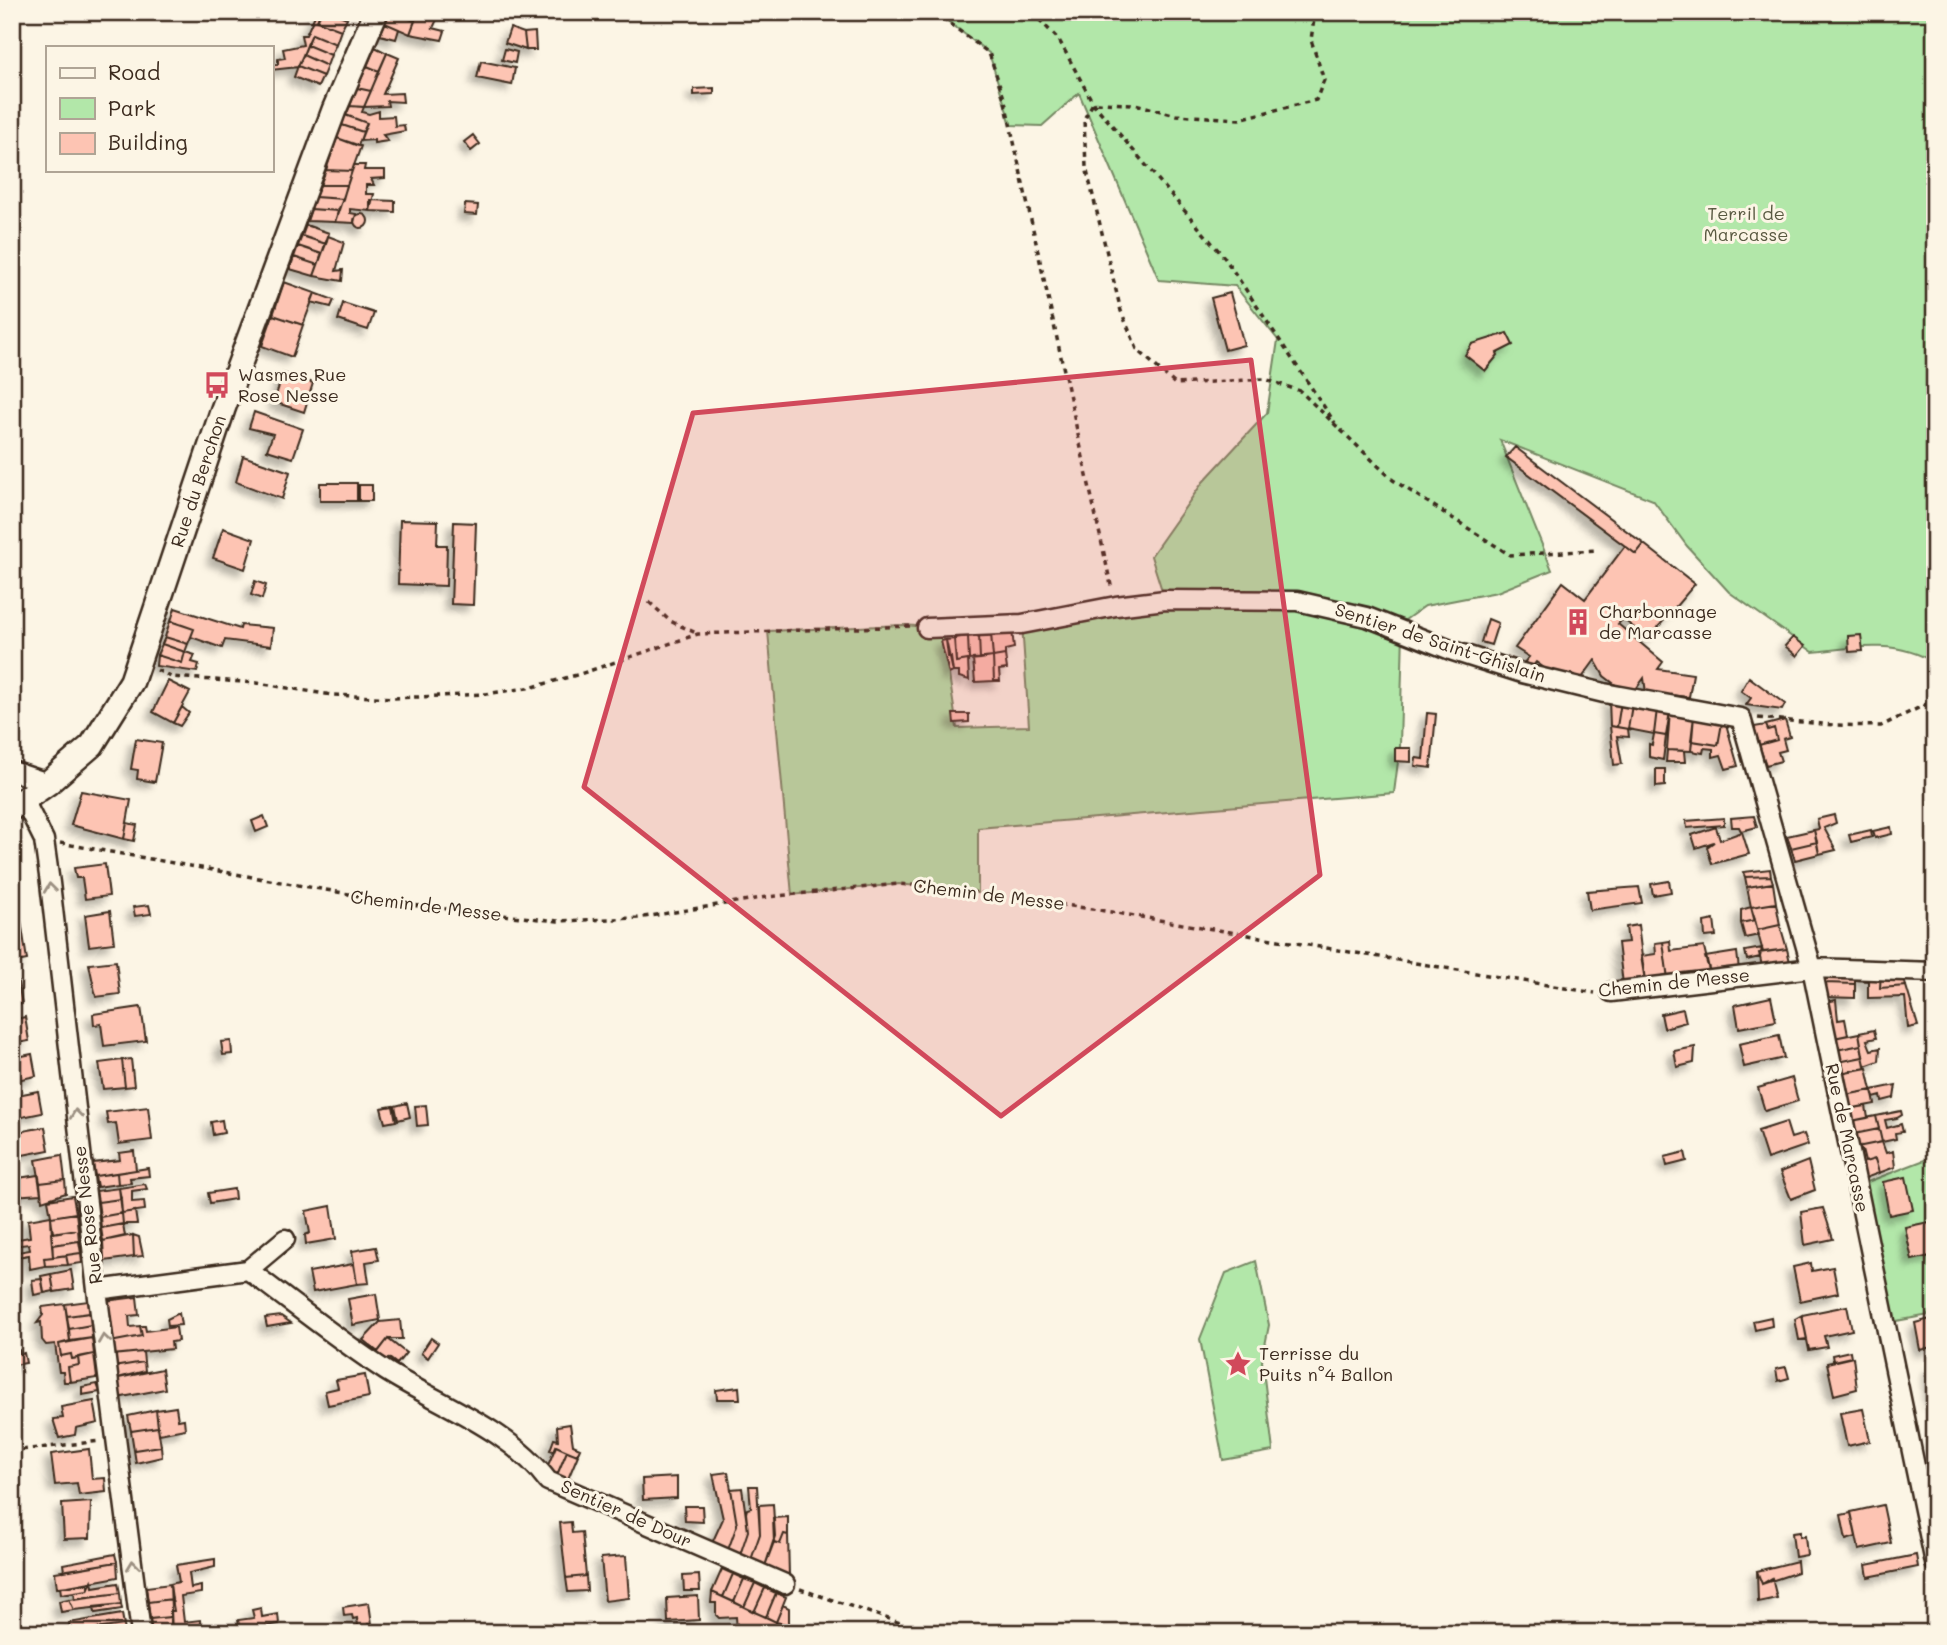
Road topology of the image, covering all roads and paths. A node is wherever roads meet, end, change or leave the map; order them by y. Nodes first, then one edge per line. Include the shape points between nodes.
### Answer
1 (376, 12) edge
2 (934, 12) edge
3 (1032, 12) edge
4 (1315, 12) edge
5 (1093, 103) junction
6 (1339, 429) junction
7 (1598, 550) dead end
8 (649, 602) dead end
9 (1116, 606) junction
10 (928, 628) joint
11 (698, 634) junction
12 (139, 662) junction
13 (1935, 700) edge
14 (1741, 718) junction
15 (12, 772) edge
16 (48, 783) junction
17 (18, 804) edge
18 (44, 840) junction
19 (1812, 968) junction
20 (1935, 972) edge
21 (1611, 992) joint
22 (285, 1239) dead end
23 (248, 1270) junction
24 (97, 1290) junction
25 (118, 1439) junction
26 (12, 1451) edge
27 (1934, 1559) edge
28 (785, 1584) joint
29 (141, 1633) edge
30 (930, 1633) edge

1 - 12 street, Rue du Berchon via 334,110 228,396
2 - 9 path via 989,52 1005,101
3 - 5 path via 1059,40
4 - 5 path via 1311,40 1324,80 1316,100 1239,119 1176,115 1135,104
5 - 6 path via 1224,257
5 - 6 path via 1084,119 1086,167 1121,310 1137,349 1175,384 1265,379 1300,391
6 - 7 path via 1393,480 1510,555
8 - 11 path via 682,629
9 - 10 street, Sentier de Saint-Ghislain via 1022,624
9 - 14 street, Sentier de Saint-Ghislain via 1215,600 1297,601 1338,608 1522,673
10 - 11 path via 903,625
11 - 12 path via 533,687 473,695 332,695 257,683 171,677
12 - 16 street, Rue du Berchon via 92,745
13 - 14 path via 1881,726
14 - 19 street, Rue de Marcasse
15 - 16 street
16 - 17 street, Rue du Berchon
17 - 18 street, Rue Rose Nesse
18 - 21 path, Chemin de Messe via 411,905 558,921 638,918 768,897 887,886 945,888 1594,993
24 -> 18 street, Rue Rose Nesse
19 - 20 street, Chemin de Messe
19 - 21 street, Chemin de Messe
19 - 27 street, Rue de Marcasse
22 - 23 street
23 - 24 street
23 - 28 street, Sentier de Dour via 367,1359 479,1422 536,1464 548,1480
25 -> 24 street, Rue Rose Nesse
25 - 26 path
29 -> 25 street, Rue Rose Nesse
28 - 30 path

